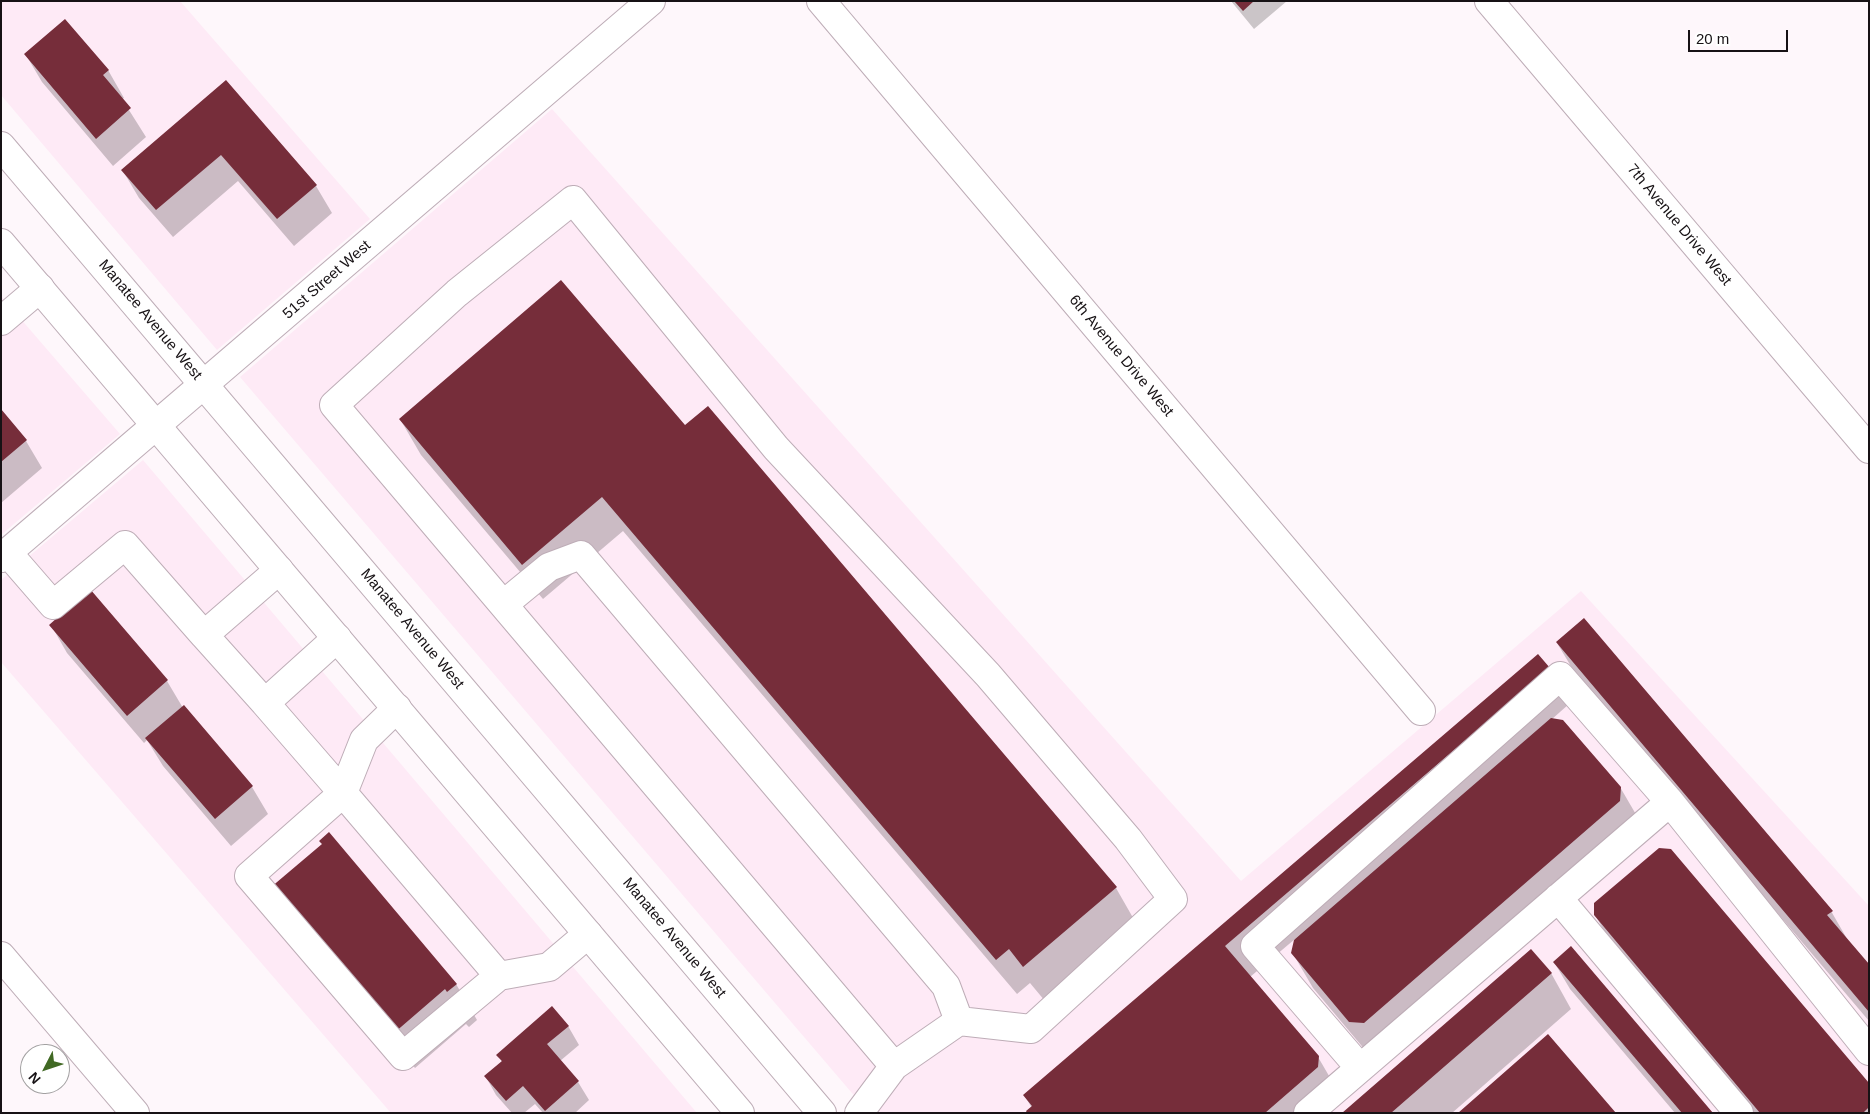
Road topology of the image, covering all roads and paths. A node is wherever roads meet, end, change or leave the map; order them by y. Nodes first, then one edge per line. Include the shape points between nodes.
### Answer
1 (651, 1) edge
2 (821, 1) edge
3 (1489, 1) edge
4 (1, 146) edge
5 (1, 243) edge
6 (40, 288) junction
7 (1, 321) edge
8 (204, 384) junction
9 (157, 425) junction
10 (1869, 449) edge
11 (4, 555) edge
12 (280, 570) junction
13 (504, 604) junction
14 (204, 635) junction
15 (338, 638) junction
16 (265, 703) junction
17 (397, 708) junction
18 (1421, 711) dead end
19 (343, 794) junction
20 (1670, 802) junction
21 (1558, 898) junction
22 (588, 934) junction
23 (1, 956) edge
24 (499, 976) junction
25 (959, 1021) junction
26 (1869, 1051) edge
27 (894, 1066) junction
28 (1360, 1068) junction
29 (135, 1113) edge
30 (740, 1113) edge
31 (822, 1113) edge
32 (859, 1113) edge
33 (1308, 1113) edge
34 (1739, 1113) edge

1 - 8 street, 51st Street West
2 - 18 street, 6th Avenue Drive West
3 - 10 street, 7th Avenue Drive West
4 - 8 street, Manatee Avenue West
5 - 6 street
6 - 7 street
6 - 9 street
8 - 9 street, 51st Street West
8 - 31 street, Manatee Avenue West
9 - 11 street, 51st Street West
9 - 12 street
11 - 14 street via 53,605 125,545
12 - 14 street
12 - 15 street
13 - 25 street via 549,567 581,555 946,986
13 - 25 street via 334,405 457,293 573,200 776,448 988,676 1128,838 1173,899 1031,1029
13 - 27 street
14 - 16 street
15 - 16 street
15 - 17 street
16 - 19 street
17 - 19 street via 364,740
17 - 22 street
19 - 24 street
19 - 24 street via 249,876 384,1034 404,1056
20 - 21 street
20 - 26 street
20 - 28 street via 1560,676 1255,946
21 - 28 street
21 - 34 street
22 - 24 street via 549,967
22 - 30 street
23 - 29 street
25 - 27 street
27 - 32 street
28 - 33 street

